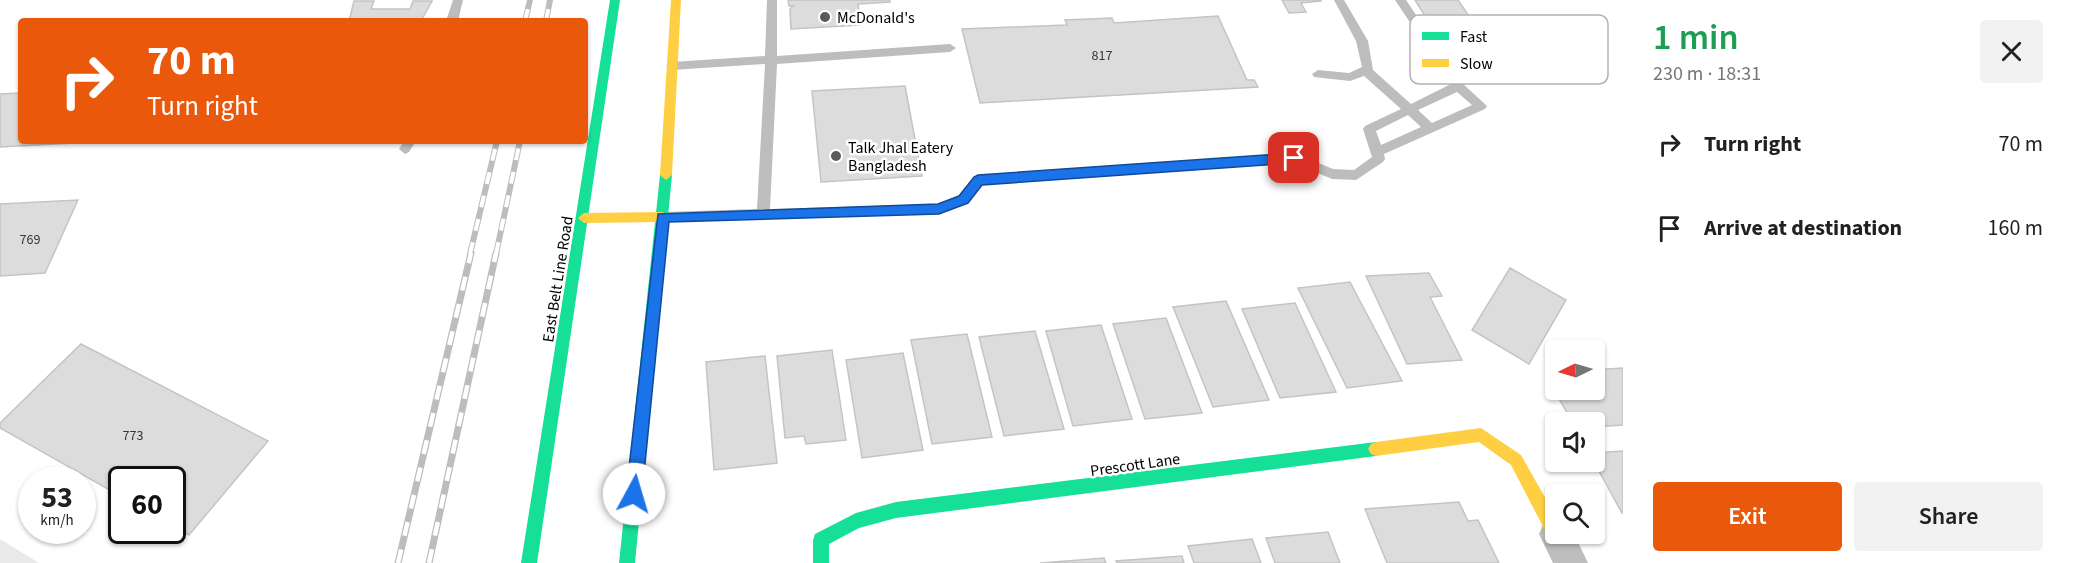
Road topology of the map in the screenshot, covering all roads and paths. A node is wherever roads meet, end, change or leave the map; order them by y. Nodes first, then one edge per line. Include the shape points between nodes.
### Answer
1 (458, 0) edge
2 (615, 0) edge
3 (676, 0) edge
4 (772, 0) edge
5 (1339, 0) edge
6 (1400, 0) edge
7 (1410, 15) edge
8 (453, 18) edge
9 (950, 48) dead end
10 (771, 60) junction
11 (672, 66) junction
12 (1365, 70) junction
13 (1318, 74) dead end
14 (1456, 84) edge
15 (1458, 87) junction
16 (1409, 109) junction
17 (1430, 128) junction
18 (1377, 152) junction
19 (763, 214) junction
20 (663, 217) junction
21 (584, 218) junction
22 (1545, 514) edge
23 (1561, 544) edge
24 (529, 563) edge
25 (627, 563) edge
26 (821, 563) edge
27 (1571, 563) edge

1 - 8 lane
2 - 21 main road, East Belt Line Road
3 - 11 main road
4 - 10 lane
5 - 12 lane via 1362,41 1368,69
6 - 7 lane
9 - 10 lane
10 - 11 lane
10 - 19 lane
11 - 20 main road
12 - 13 lane via 1350,77
12 - 16 lane
14 - 15 lane
15 - 16 lane
15 - 17 lane via 1480,106
16 - 17 lane
16 - 18 lane via 1369,129
17 - 18 lane
18 - 19 lane via 1379,159 1356,175 1332,174 1294,158 978,180 964,199 939,209
19 - 20 lane
20 - 21 main road
20 - 25 main road
21 - 24 main road, East Belt Line Road
22 - 26 main road, Prescott Lane via 1516,460 1481,435 896,510 856,521 821,540
23 - 27 street

